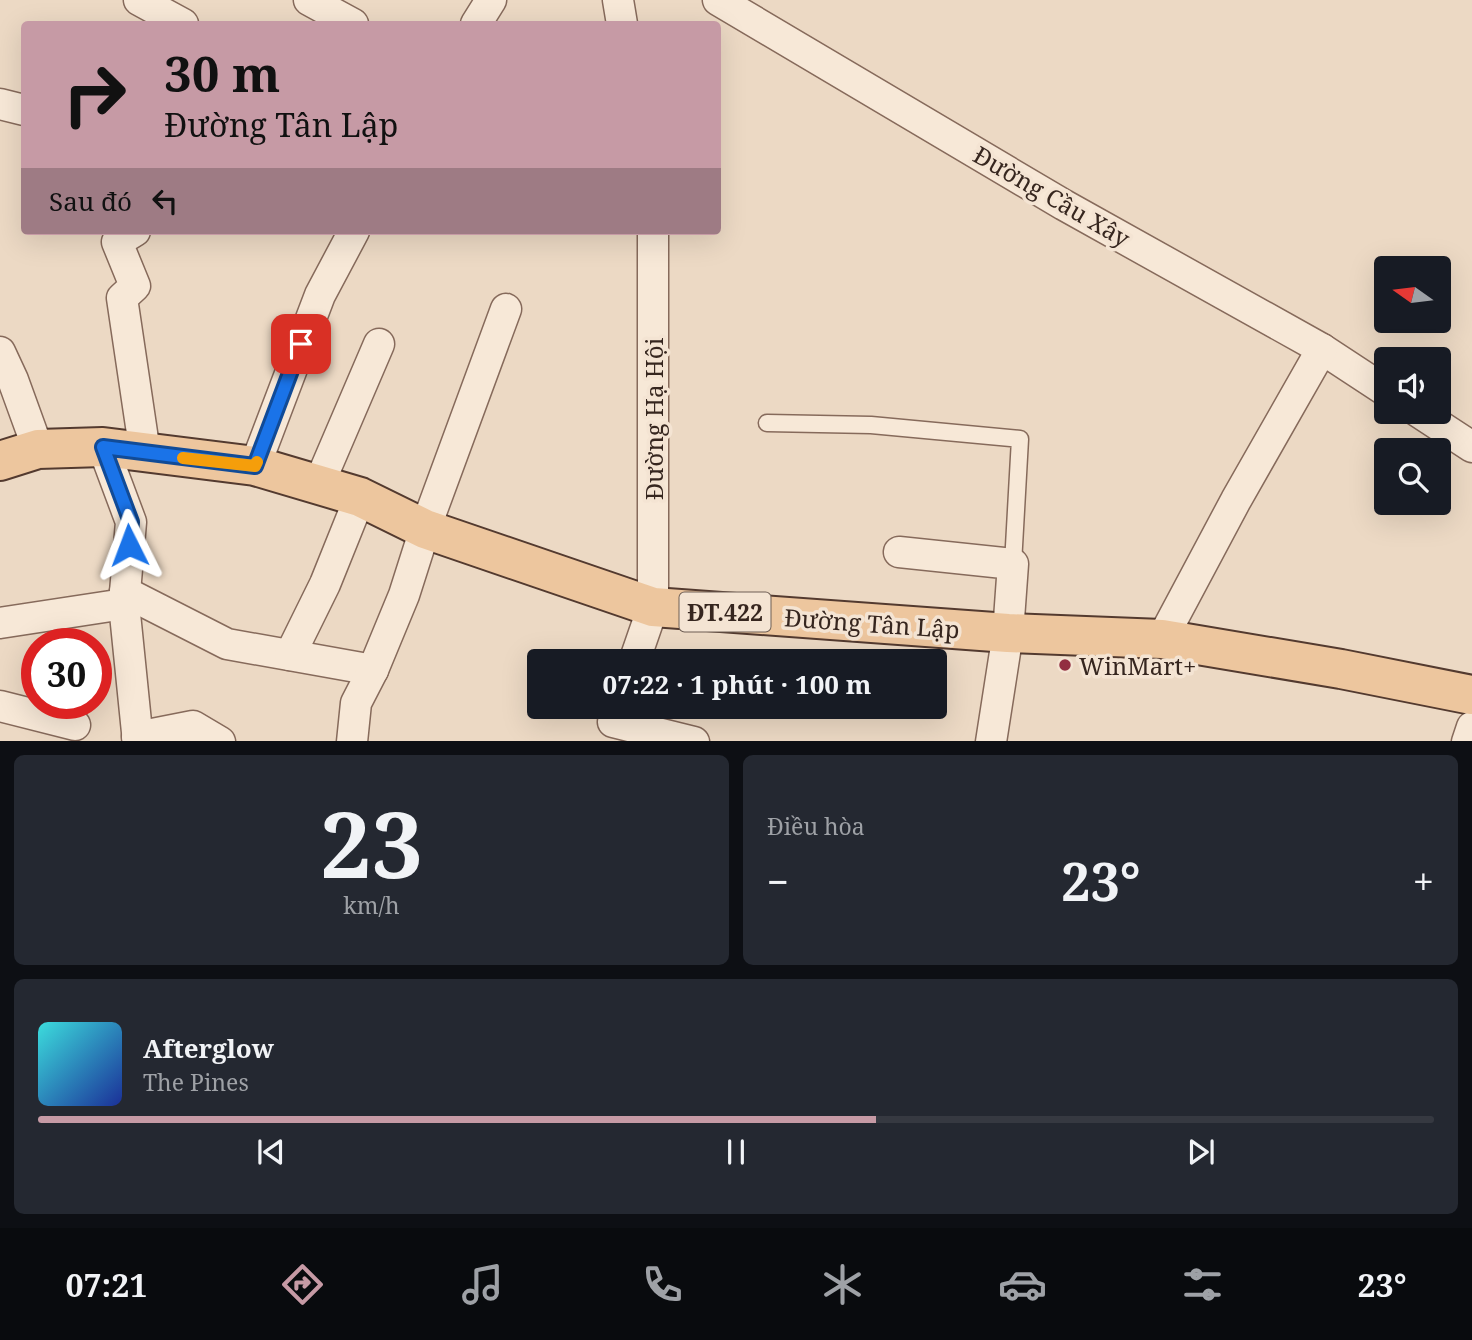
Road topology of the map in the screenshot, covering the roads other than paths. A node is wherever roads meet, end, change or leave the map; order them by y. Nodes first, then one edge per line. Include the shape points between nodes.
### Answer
1 (139, 0) edge
2 (309, 0) edge
3 (491, 0) edge
4 (718, 0) edge
5 (178, 21) edge
6 (348, 21) edge
7 (478, 21) edge
8 (0, 104) edge
9 (21, 109) edge
10 (129, 235) edge
11 (352, 235) edge
12 (653, 235) edge
13 (506, 309) dead end
14 (379, 344) dead end
15 (1322, 349) junction
16 (0, 352) edge
17 (1374, 383) edge
18 (767, 423) dead end
19 (1437, 424) edge
20 (103, 447) junction
21 (1472, 447) edge
22 (38, 449) junction
23 (145, 453) junction
24 (0, 461) edge
25 (255, 466) junction
26 (319, 484) junction
27 (360, 497) junction
28 (425, 529) junction
29 (899, 552) dead end
30 (1013, 564) junction
31 (124, 598) junction
32 (653, 607) junction
33 (0, 623) edge
34 (1008, 633) junction
35 (1162, 639) junction
36 (638, 649) edge
37 (290, 655) junction
38 (373, 670) junction
39 (1472, 695) edge
40 (0, 705) edge
41 (612, 723) edge
42 (75, 725) dead end
43 (1472, 727) edge
44 (137, 739) edge
45 (220, 741) edge
46 (352, 741) edge
47 (694, 741) edge
48 (990, 741) edge
49 (1467, 741) edge

1 - 5 street
2 - 6 street
3 - 7 street
4 - 15 street, Đường Cầu Xây via 1064,205
8 - 9 street
10 - 23 street via 117,243 135,286 122,298
11 - 25 street via 320,295
12 - 32 street, Đường Hạ Hội
13 - 28 street
14 - 26 street
15 - 17 street, Đường Cầu Xây
15 - 35 street
16 - 22 street
18 - 30 lane via 872,425 1020,439
19 - 21 street
20 - 22 main road, Đường Tân Lập / ĐT.422
20 - 23 main road, Đường Tân Lập / ĐT.422
20 - 31 street via 131,522
22 - 24 main road, Đường Tân Lập / ĐT.422
23 - 25 main road, Đường Tân Lập / ĐT.422
25 - 26 main road, Đường Tân Lập / ĐT.422
26 - 27 main road, Đường Tân Lập / ĐT.422
27 - 28 main road, Đường Tân Lập / ĐT.422
27 - 37 street via 326,584
28 - 32 main road, Đường Tân Lập / ĐT.422
28 - 38 street
29 - 30 street
30 - 34 street
31 - 33 street
31 - 37 street via 227,644
31 - 44 street
32 - 34 main road, Đường Tân Lập / ĐT.422
32 - 36 street, Đường Hạ Hội
34 - 35 main road, Đường Tân Lập / ĐT.422
34 - 48 street
35 - 39 main road, Đường Tân Lập / ĐT.422
37 - 38 street
38 - 46 street via 356,702
40 - 42 street
41 - 47 street
43 - 49 street
44 - 45 street via 193,726

